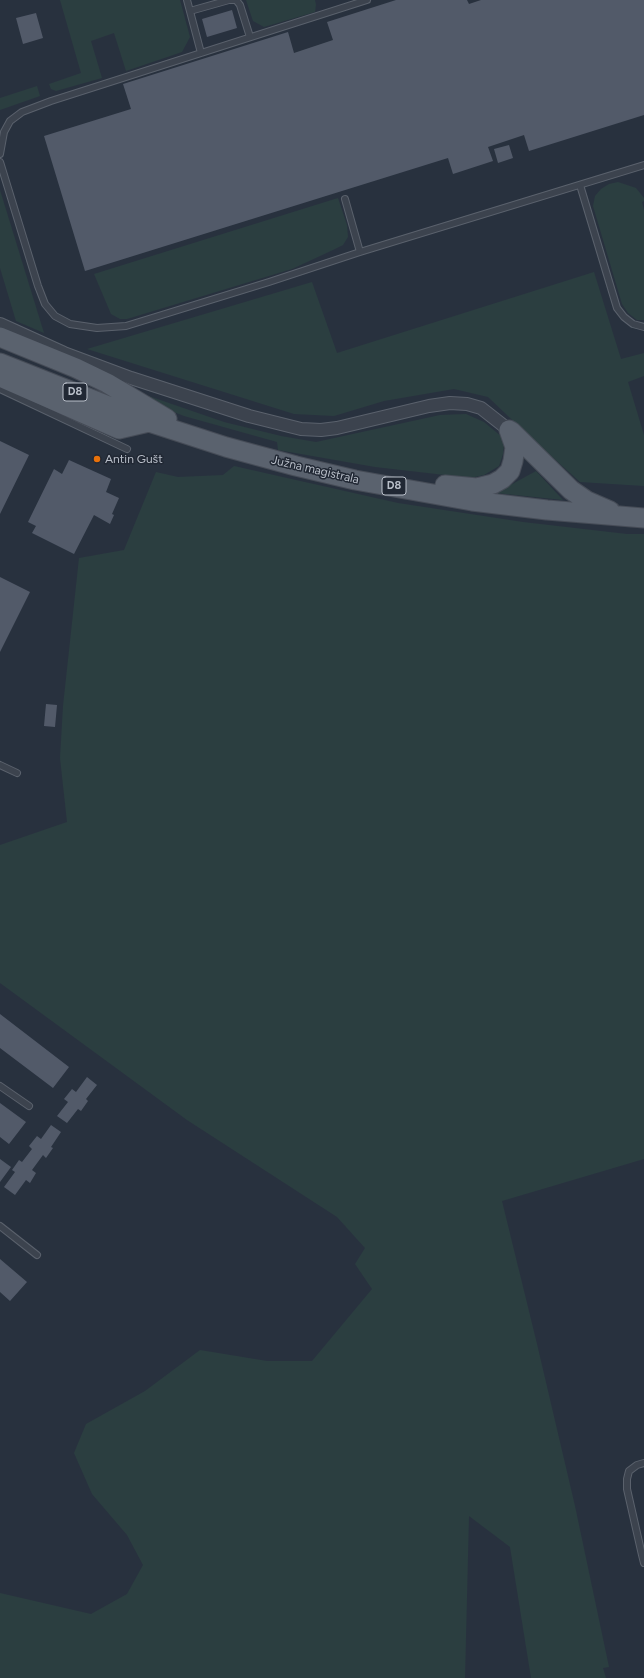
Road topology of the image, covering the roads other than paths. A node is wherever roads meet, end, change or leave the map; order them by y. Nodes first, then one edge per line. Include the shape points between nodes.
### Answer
1 (187, 0) edge
2 (230, 0) edge
3 (367, 0) edge
4 (190, 11) junction
5 (250, 37) junction
6 (201, 53) junction
7 (0, 154) edge
8 (0, 162) edge
9 (644, 165) edge
10 (580, 185) junction
11 (345, 199) dead end
12 (360, 252) junction
13 (0, 324) edge
14 (644, 327) edge
15 (0, 337) edge
16 (0, 362) edge
17 (0, 377) edge
18 (0, 389) edge
19 (149, 422) junction
20 (509, 430) junction
21 (217, 444) junction
22 (128, 449) dead end
23 (402, 487) junction
24 (622, 517) junction
25 (644, 518) edge
26 (0, 765) edge
27 (17, 773) dead end
28 (0, 1086) edge
29 (29, 1106) dead end
30 (0, 1226) edge
31 (37, 1255) dead end
32 (644, 1463) edge
33 (643, 1554) edge
34 (644, 1563) edge

1 - 4 lane
2 - 4 lane
2 - 5 lane via 236,0 240,5
3 - 5 lane
4 - 6 lane
5 - 6 lane
6 - 7 lane via 22,112 10,121 4,132
8 - 12 lane via 45,304 55,316 70,324 98,328 126,326
9 - 10 lane
10 - 12 lane
10 - 14 lane via 617,308 633,324
11 - 12 lane
13 - 20 street via 64,353 131,378 249,416 301,428 338,428 429,406 467,404 481,408
15 - 21 main road via 107,383 190,432
16 - 19 main road, Južna magistrala / D8
17 - 19 main road via 119,429
18 - 22 lane
19 - 21 main road, Južna magistrala / D8
20 - 23 main road via 515,447 513,461 510,471 493,484 477,488 430,484
20 - 24 main road via 571,490 587,501
21 - 23 main road, Južna magistrala / D8 via 355,480
23 - 24 main road, Južna magistrala / D8 via 472,501
24 - 25 main road, Južna magistrala / D8
26 - 27 lane
28 - 29 lane
30 - 31 lane
32 - 33 lane via 629,1471 627,1479 627,1489
33 - 34 lane

